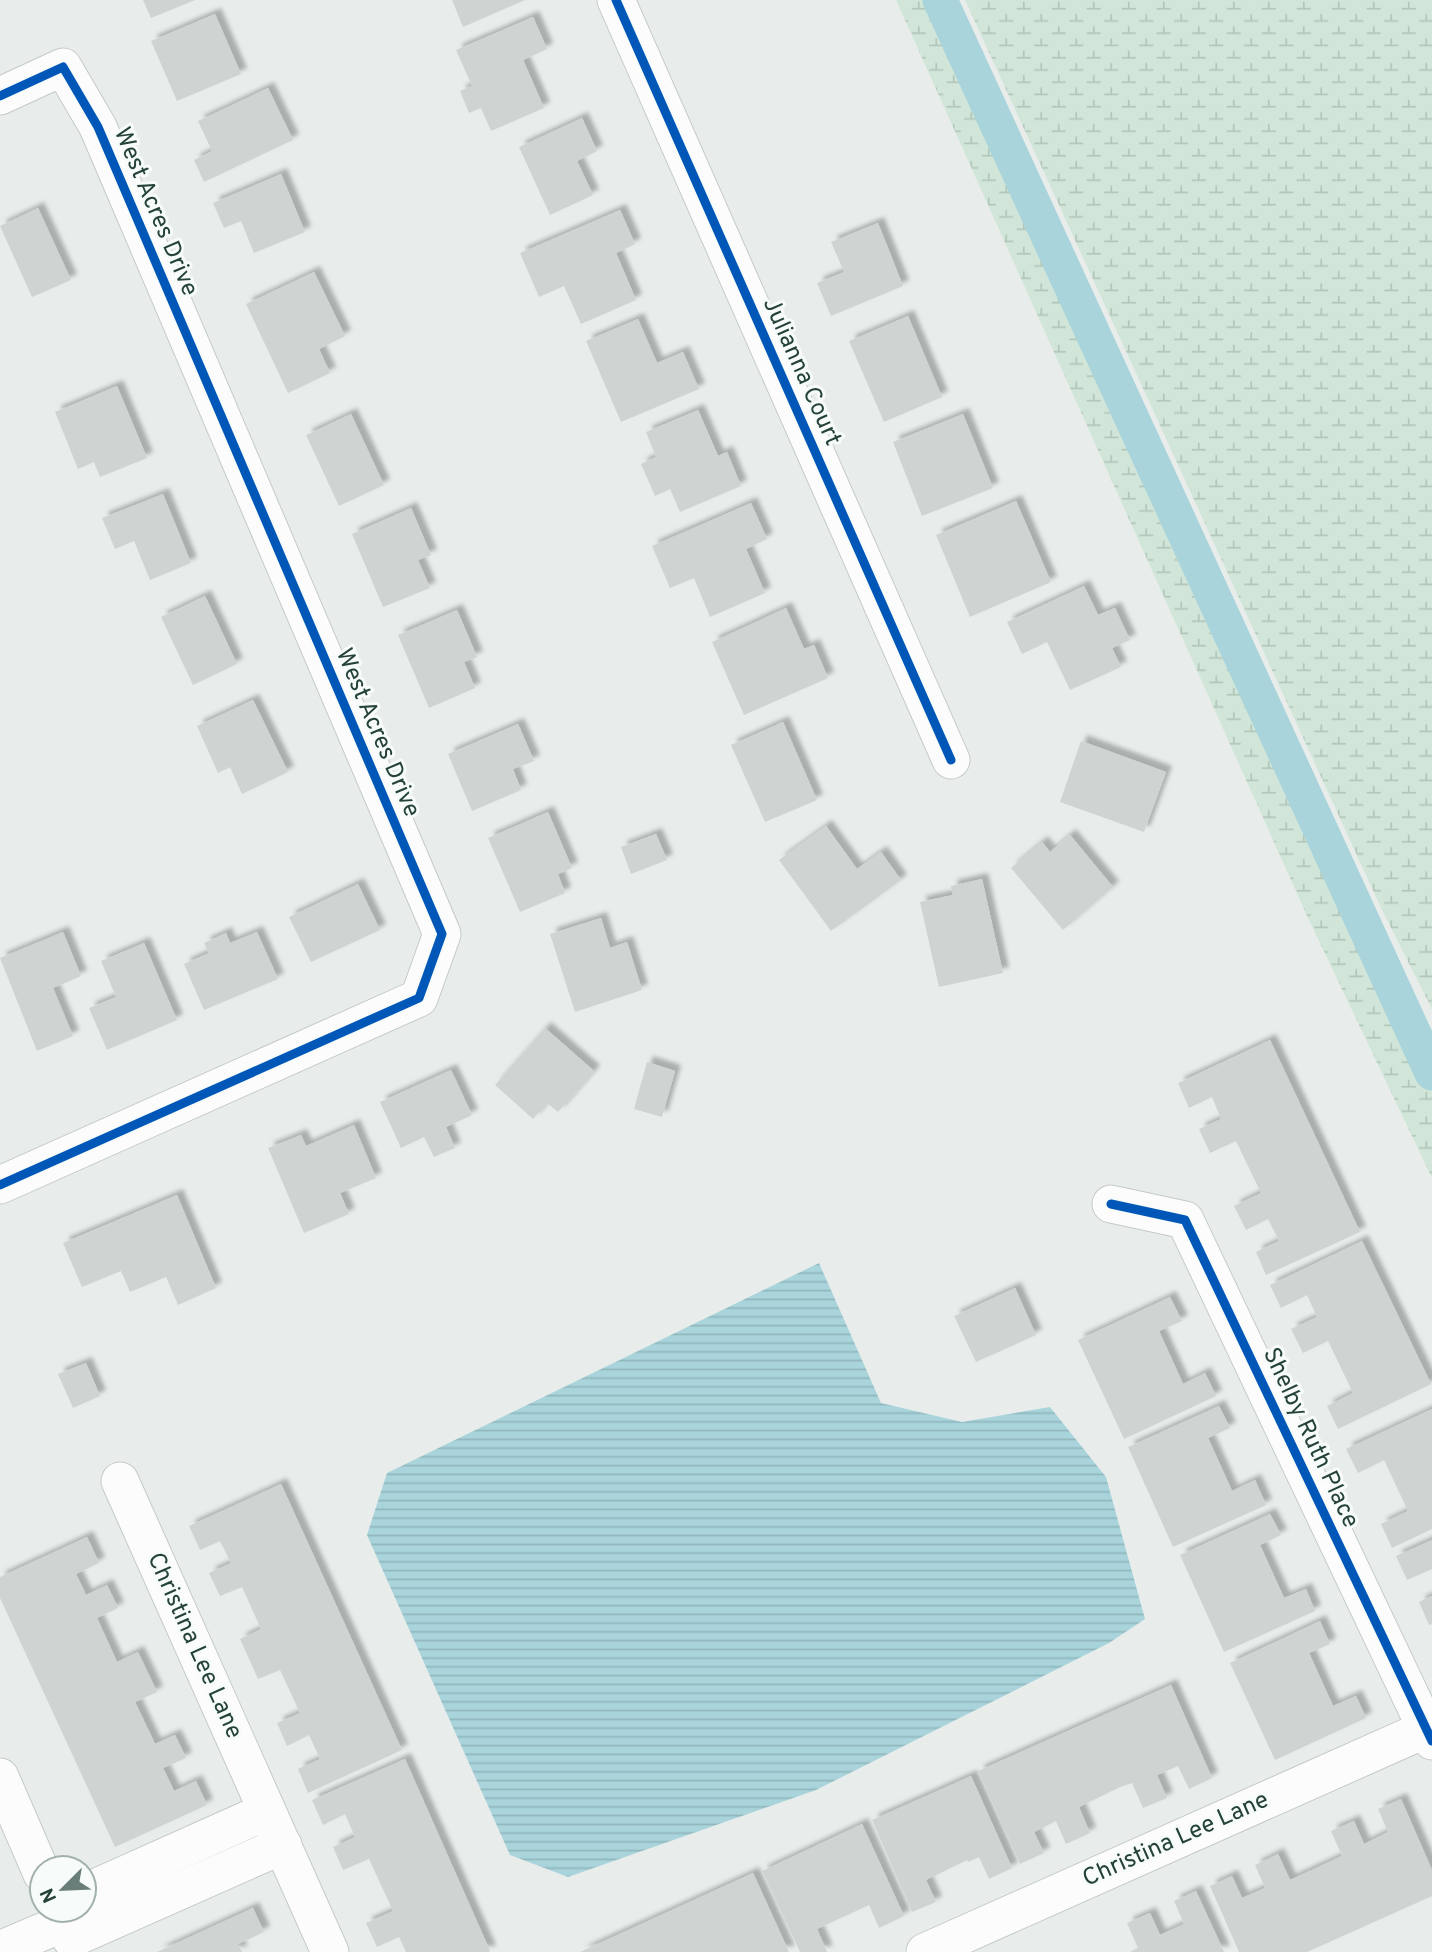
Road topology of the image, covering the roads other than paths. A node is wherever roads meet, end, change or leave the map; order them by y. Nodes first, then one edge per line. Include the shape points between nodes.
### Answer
1 (616, 0) edge
2 (0, 96) edge
3 (951, 760) dead end
4 (0, 1185) edge
5 (1111, 1204) dead end
6 (120, 1481) dead end
7 (1429, 1735) edge
8 (0, 1777) edge
9 (267, 1811) junction
10 (283, 1845) junction
11 (33, 1854) edge
12 (98, 1887) edge
13 (67, 1931) edge
14 (0, 1950) edge
15 (330, 1952) edge
16 (925, 1952) edge

1 - 3 street, Julianna Court
2 - 4 street, West Acres Drive via 63,67 98,127 442,934 419,998
5 - 7 street, Shelby Ruth Place via 1185,1220
6 - 9 street, Christina Lee Lane
7 - 16 street, Christina Lee Lane
8 - 11 street
9 - 10 street, Christina Lee Lane
9 - 12 street
10 - 13 street
10 - 15 street, Christina Lee Lane
13 - 14 street

